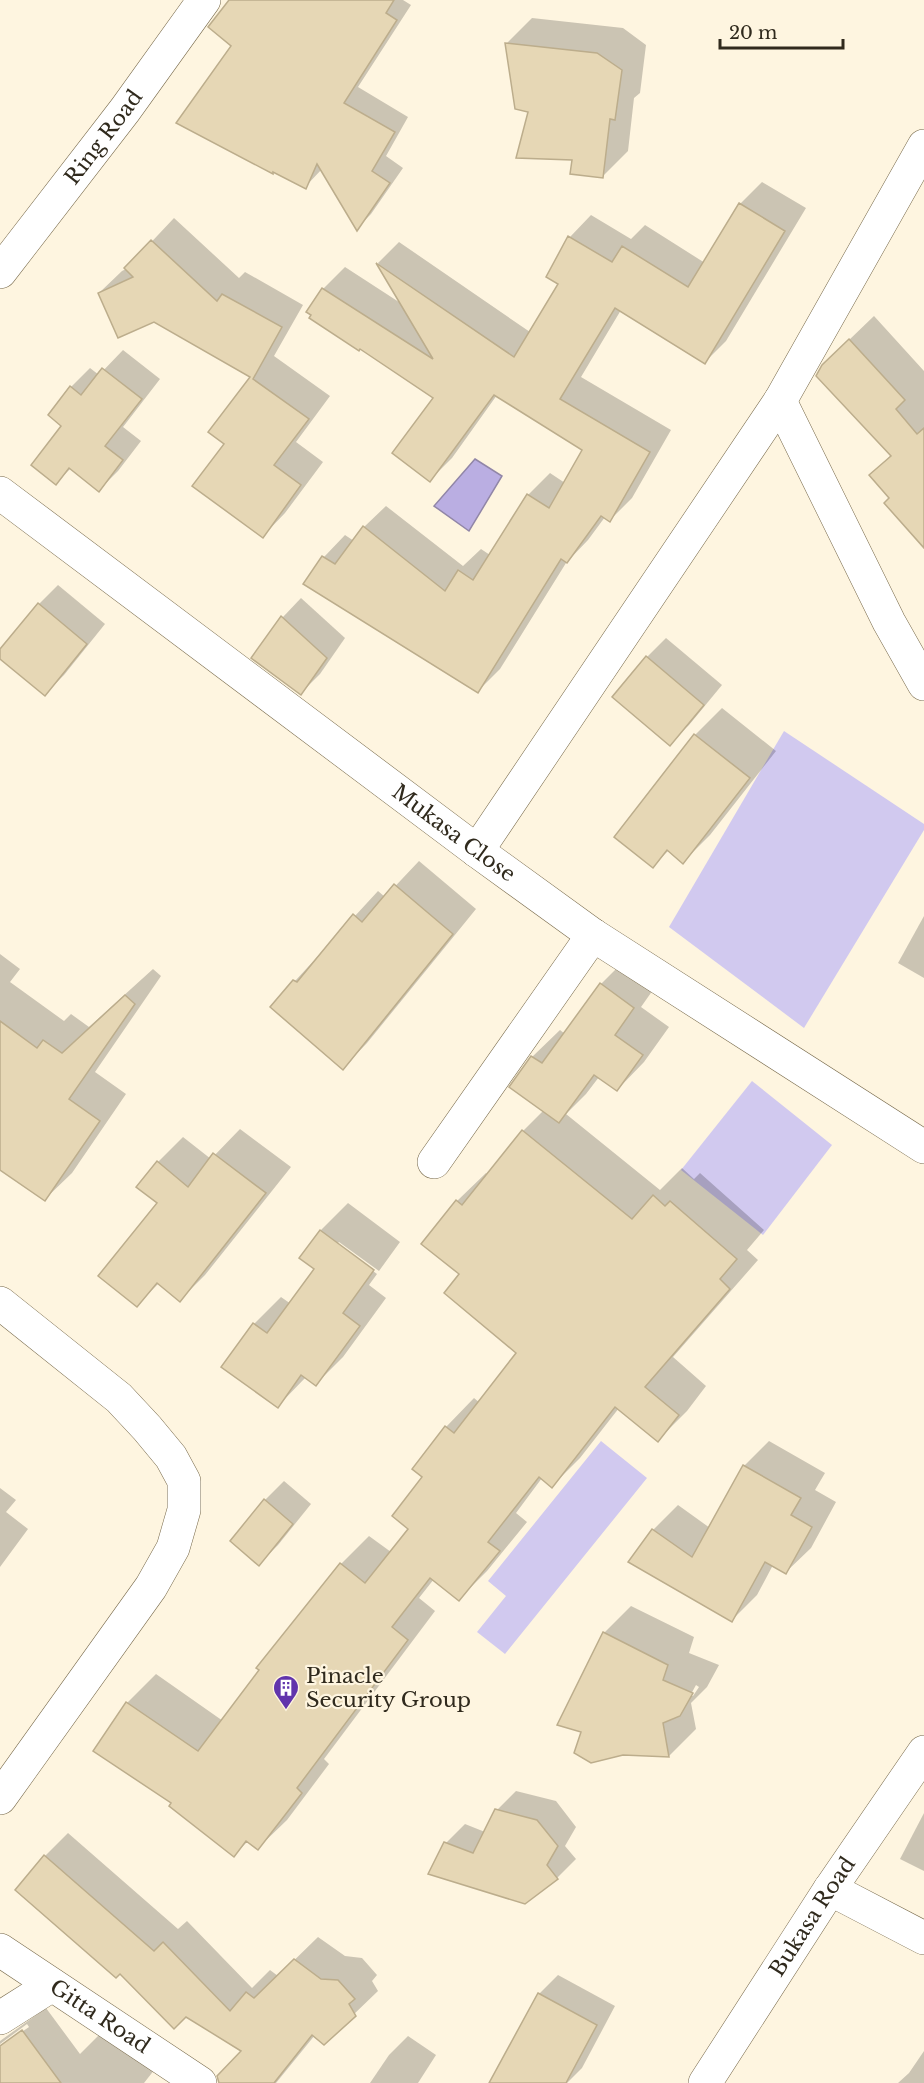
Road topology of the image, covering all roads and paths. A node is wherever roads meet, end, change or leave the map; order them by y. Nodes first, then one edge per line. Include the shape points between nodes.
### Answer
1 (204, 0) edge
2 (924, 148) edge
3 (0, 272) edge
4 (780, 401) junction
5 (0, 493) edge
6 (924, 684) edge
7 (477, 851) junction
8 (593, 935) junction
9 (924, 1147) edge
10 (435, 1162) dead end
11 (0, 1303) edge
12 (924, 1752) edge
13 (0, 1798) edge
14 (830, 1889) junction
15 (924, 1938) edge
16 (0, 1950) edge
17 (52, 1985) junction
18 (0, 2018) edge
19 (200, 2083) edge
20 (705, 2083) edge

1 - 3 street, Ring Road
2 - 4 street
4 - 6 street via 888,622
4 - 7 street
5 - 7 street, Mukasa Close
7 - 8 street, Mukasa Close
8 - 9 street, Mukasa Close
8 - 10 street
11 - 13 street via 118,1398 147,1428 171,1457 184,1481 184,1510 173,1548 151,1587
12 - 14 street, Bukasa Road
14 - 15 street
14 - 20 street, Bukasa Road
16 - 17 street, Gitta Road
17 - 18 street
17 - 19 street, Gitta Road

